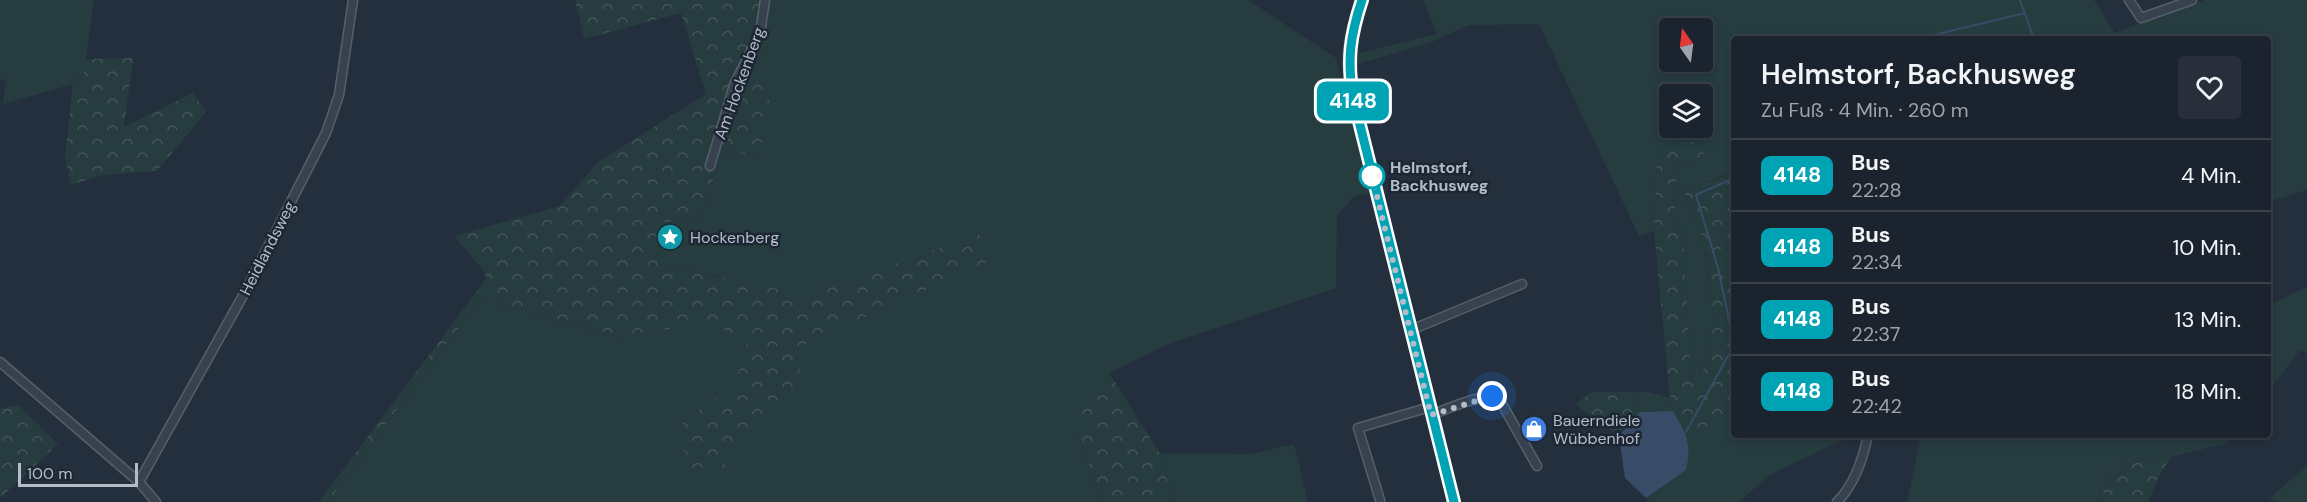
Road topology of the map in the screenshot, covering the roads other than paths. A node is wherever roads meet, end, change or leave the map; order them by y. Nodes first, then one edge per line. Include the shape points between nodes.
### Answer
1 (352, 0) edge
2 (765, 0) edge
3 (1362, 0) edge
4 (2129, 0) edge
5 (2192, 0) edge
6 (710, 166) dead end
7 (1522, 284) dead end
8 (1411, 330) junction
9 (1, 362) edge
10 (1430, 411) junction
11 (1867, 438) edge
12 (1537, 466) dead end
13 (139, 482) junction
14 (1380, 500) dead end
15 (156, 502) edge
16 (1454, 502) edge
17 (1837, 502) edge

1 - 13 street, Heidlandsweg via 339,95 326,133 245,292
2 - 6 street, Am Hockenberg via 760,33 734,85
3 - 8 main road via 1353,28 1349,73
4 - 5 street via 2141,18
7 - 8 street
8 - 10 main road
9 - 13 street
10 - 12 street via 1496,398
10 - 14 street via 1358,428
10 - 16 main road
11 - 17 street via 1864,457 1849,488
13 - 15 street

